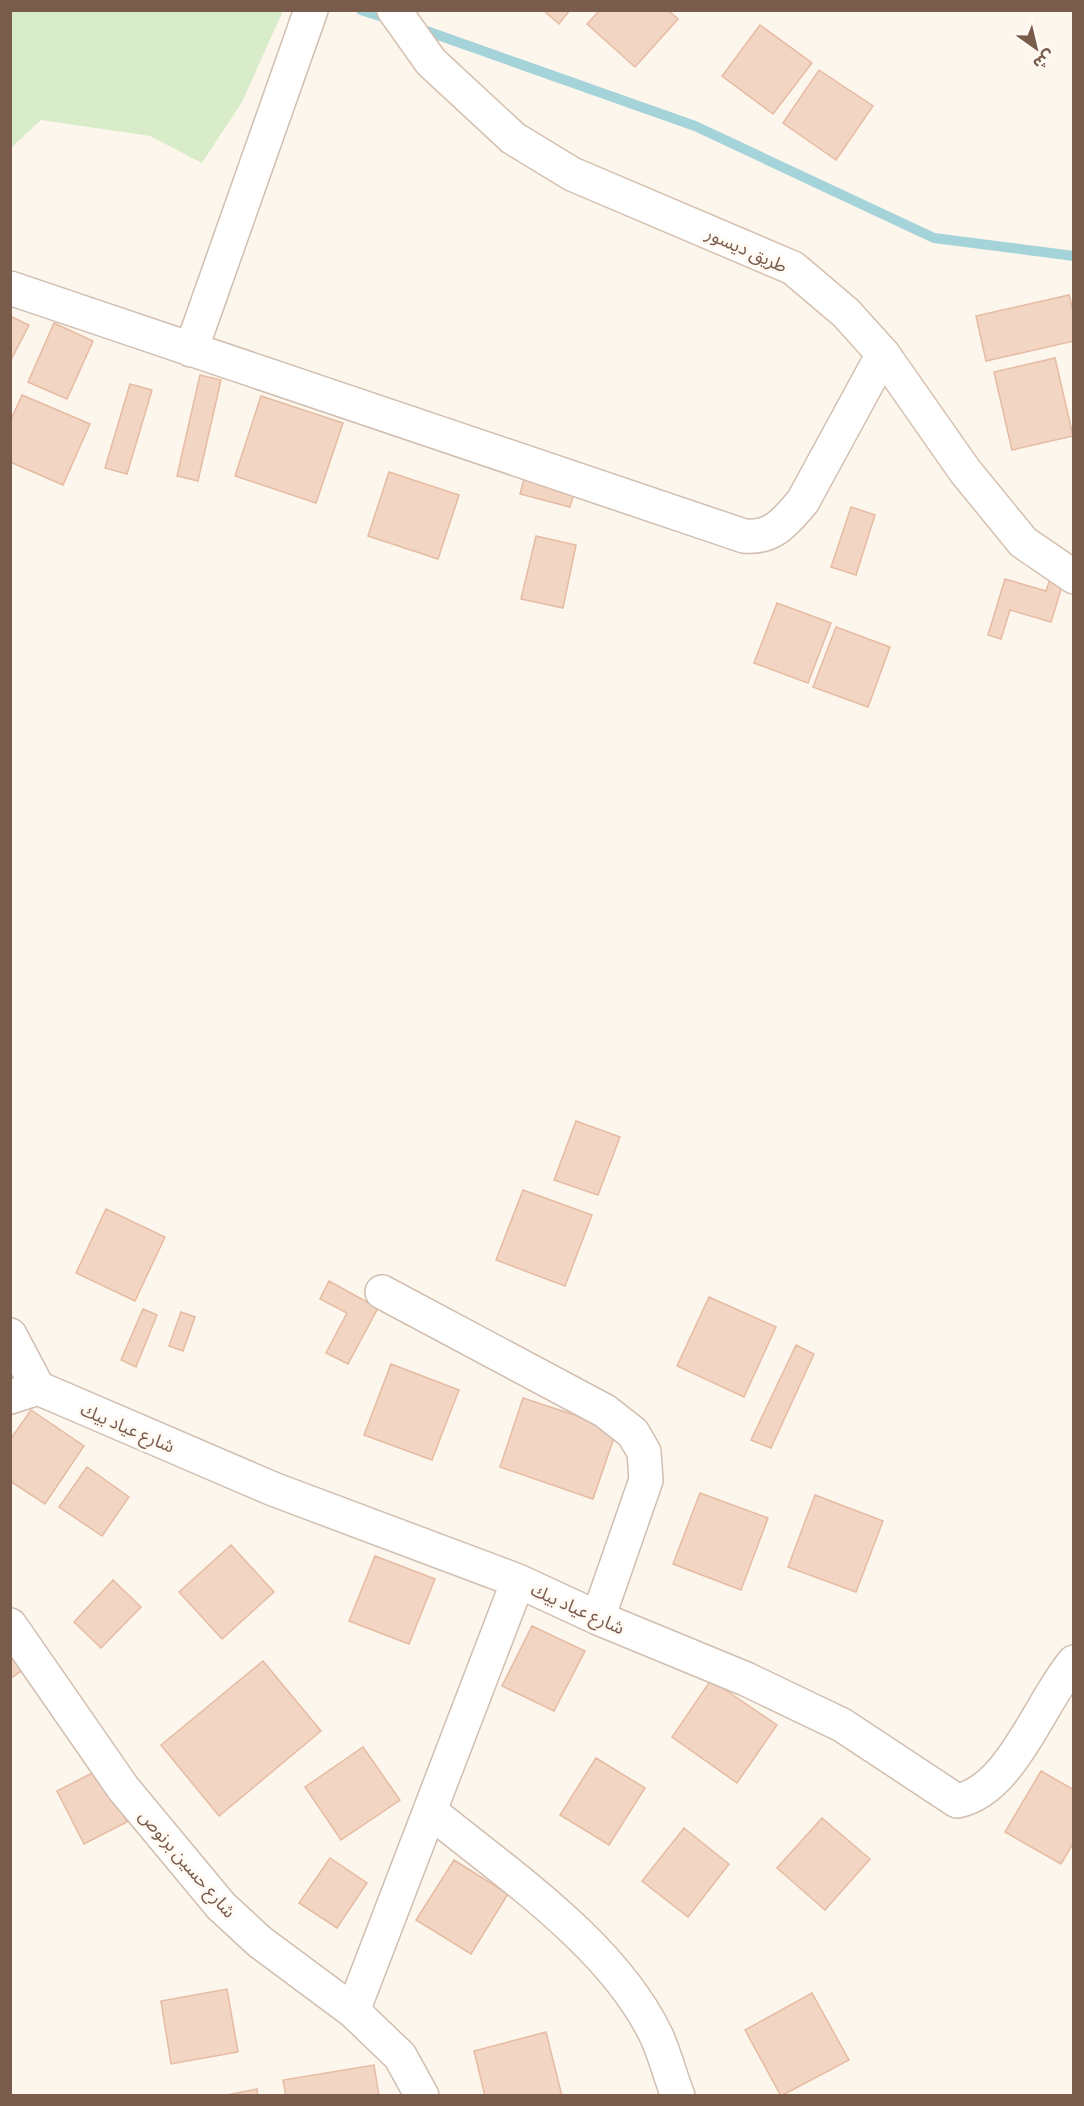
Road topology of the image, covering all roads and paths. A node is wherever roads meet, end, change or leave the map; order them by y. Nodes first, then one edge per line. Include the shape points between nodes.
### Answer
1 (394, 10) edge
2 (309, 16) edge
3 (10, 288) edge
4 (191, 350) junction
5 (884, 354) junction
6 (1074, 577) edge
7 (382, 1293) dead end
8 (10, 1335) edge
9 (24, 1393) edge
10 (518, 1581) junction
11 (598, 1618) junction
12 (10, 1625) edge
13 (1074, 1662) edge
14 (430, 1811) junction
15 (353, 2011) junction
16 (422, 2096) edge
17 (678, 2096) edge

1 - 5 street, طريق ديسور via 431,62 513,138 572,174 793,268
2 - 4 street
3 - 4 street
4 - 5 street via 759,538 773,531 803,501
5 - 6 street, طريق ديسور via 965,471 1023,542
7 - 11 street via 605,1411 633,1432 644,1452 646,1480
8 - 9 street
9 - 10 street, شارع عياد بيك
10 - 11 street, شارع عياد بيك
10 - 14 street
11 - 13 street, شارع عياد بيك via 746,1679 842,1725 957,1801 973,1798 1000,1774
12 - 15 street, شارع حسين برنوص via 123,1788 221,1906 260,1941
14 - 15 street
14 - 17 street via 583,1938 628,1989 656,2035
15 - 16 street, شارع حسين برنوص via 400,2055

